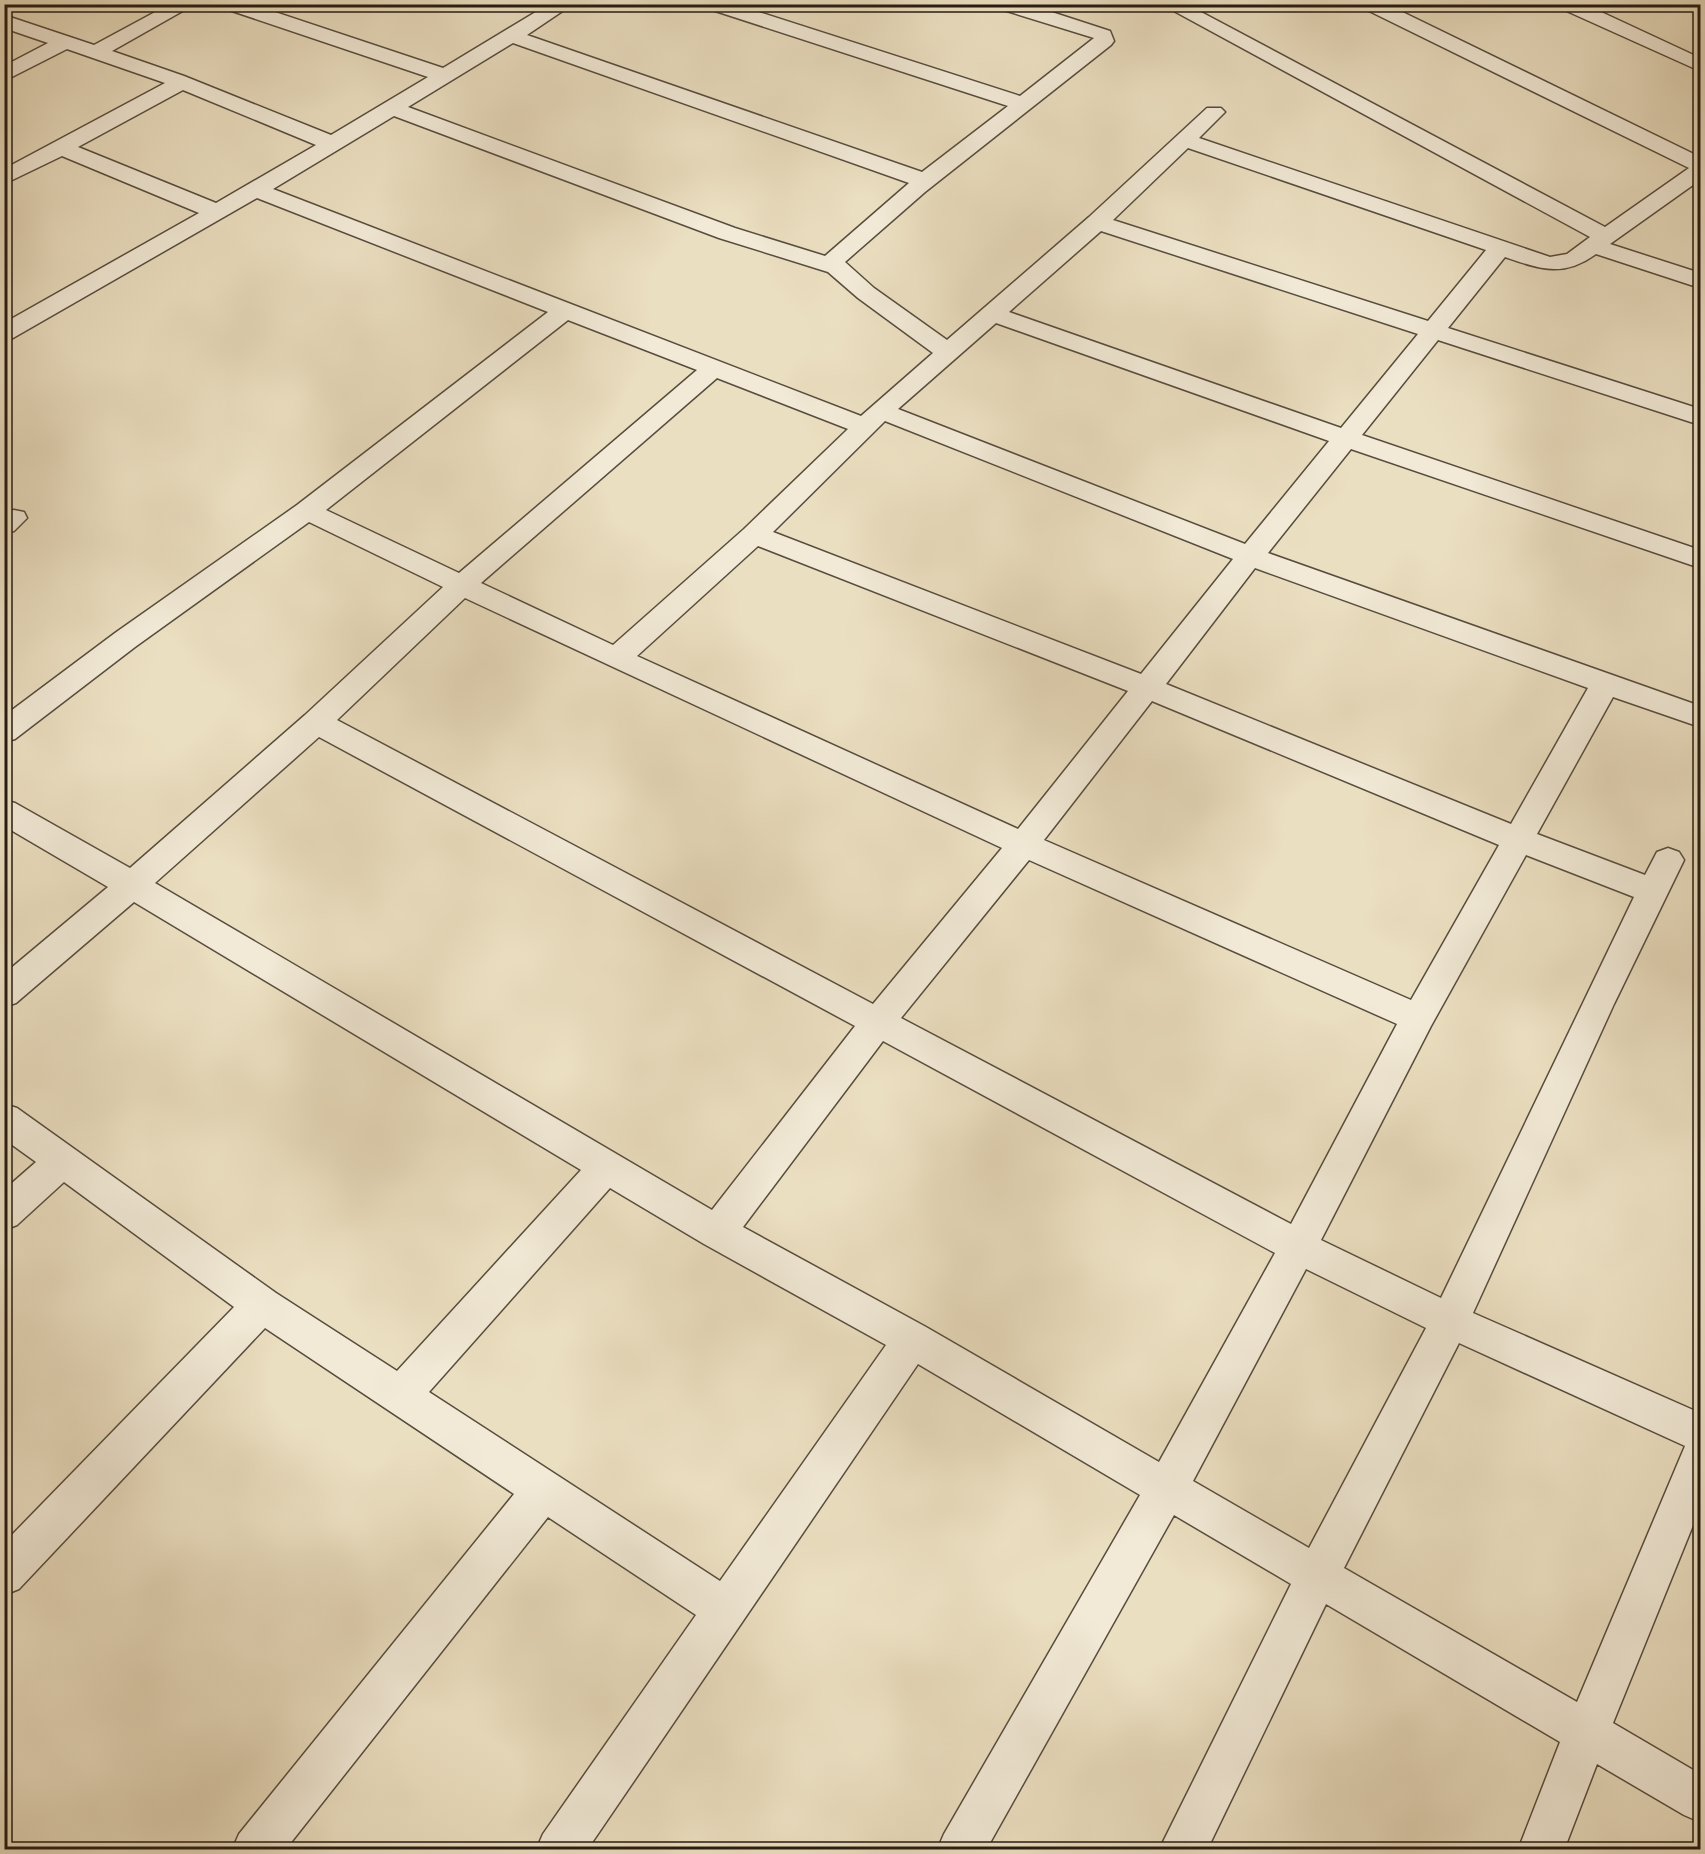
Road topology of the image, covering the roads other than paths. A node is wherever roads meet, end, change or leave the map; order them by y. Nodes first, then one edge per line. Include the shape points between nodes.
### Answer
1 (186, 4) edge
2 (230, 4) edge
3 (713, 4) edge
4 (1004, 4) edge
5 (1170, 4) edge
6 (1370, 4) edge
7 (1567, 4) edge
8 (557, 6) edge
9 (4, 21) edge
10 (512, 36) junction
11 (66, 42) junction
12 (96, 52) junction
13 (1701, 65) edge
14 (4, 75) edge
15 (445, 76) junction
16 (182, 82) junction
17 (1023, 104) junction
18 (392, 108) junction
19 (1214, 112) dead end
20 (1184, 140) junction
21 (331, 143) junction
22 (62, 148) junction
23 (1701, 165) edge
24 (1701, 170) edge
25 (4, 178) edge
26 (925, 181) junction
27 (256, 190) junction
28 (217, 212) junction
29 (1097, 222) junction
30 (1600, 242) junction
31 (1502, 246) junction
32 (834, 266) junction
33 (1701, 281) edge
34 (565, 310) junction
35 (993, 314) junction
36 (1435, 330) junction
37 (4, 333) edge
38 (949, 353) junction
39 (714, 368) junction
40 (1701, 417) edge
41 (873, 419) junction
42 (1345, 438) junction
43 (307, 511) junction
44 (754, 535) junction
45 (1250, 556) junction
46 (1701, 559) edge
47 (461, 586) junction
48 (616, 659) junction
49 (1606, 683) junction
50 (1148, 688) junction
51 (1701, 717) edge
52 (316, 722) junction
53 (4, 732) edge
54 (4, 811) edge
55 (1518, 839) junction
56 (1024, 844) junction
57 (132, 885) junction
58 (4, 994) edge
59 (1418, 1017) junction
60 (878, 1022) junction
61 (4, 1119) edge
62 (63, 1160) junction
63 (607, 1166) junction
64 (4, 1214) edge
65 (717, 1232) junction
66 (1298, 1247) junction
67 (262, 1305) junction
68 (1450, 1321) junction
69 (912, 1340) junction
70 (400, 1396) junction
71 (1701, 1433) edge
72 (1701, 1459) edge
73 (1167, 1488) junction
74 (544, 1490) junction
75 (4, 1574) edge
76 (1317, 1577) junction
77 (726, 1610) junction
78 (1587, 1731) junction
79 (1701, 1799) edge
80 (255, 1850) edge
81 (558, 1850) edge
82 (960, 1850) edge
83 (1182, 1850) edge
84 (1542, 1850) edge

1 - 12 street
2 - 15 street
3 - 17 street
4 - 17 street via 1103,35 1104,41
5 - 30 street
6 - 23 street
7 - 13 street
8 - 10 street
9 - 11 street
10 - 15 street
10 - 26 street
11 - 12 street
11 - 14 street
12 - 16 street
15 - 18 street
16 - 21 street
16 - 22 street
17 - 26 street
18 - 21 street
18 - 32 street via 727,233
19 - 20 street
20 - 29 street
20 - 31 street
21 - 27 street
22 - 25 street
22 - 28 street
24 - 30 street
26 - 32 street via 835,256
27 - 28 street
27 - 34 street
28 - 37 street
29 - 35 street
29 - 36 street
30 - 31 street via 1574,259 1557,264
30 - 33 street
31 - 36 street
32 - 38 street via 851,283
34 - 39 street
34 - 43 street
35 - 38 street
35 - 42 street
36 - 40 street
36 - 42 street
38 - 41 street
39 - 41 street
39 - 47 street
41 - 44 street
41 - 45 street
42 - 45 street
42 - 46 street
43 - 47 street
43 - 53 street via 125,640
44 - 48 street
44 - 50 street
45 - 49 street
45 - 50 street
47 - 48 street
47 - 52 street
48 - 56 street
49 - 51 street
49 - 55 street
50 - 55 street
50 - 56 street
52 - 57 street
52 - 60 street
54 - 57 street
55 - 59 street
55 - 68 street via 1660,875
56 - 59 street
56 - 60 street
57 - 58 street
57 - 63 street
59 - 66 street
60 - 65 street
60 - 66 street
61 - 62 street
62 - 64 street
62 - 67 street
63 - 65 street
63 - 70 street
65 - 69 street
66 - 68 street
66 - 73 street
67 - 70 street
67 - 75 street
68 - 71 street
68 - 76 street
69 - 73 street
69 - 77 street
70 - 74 street
72 - 78 street
73 - 76 street
73 - 82 street
74 - 77 street
74 - 80 street
76 - 78 street
76 - 83 street
77 - 81 street
78 - 79 street
78 - 84 street

